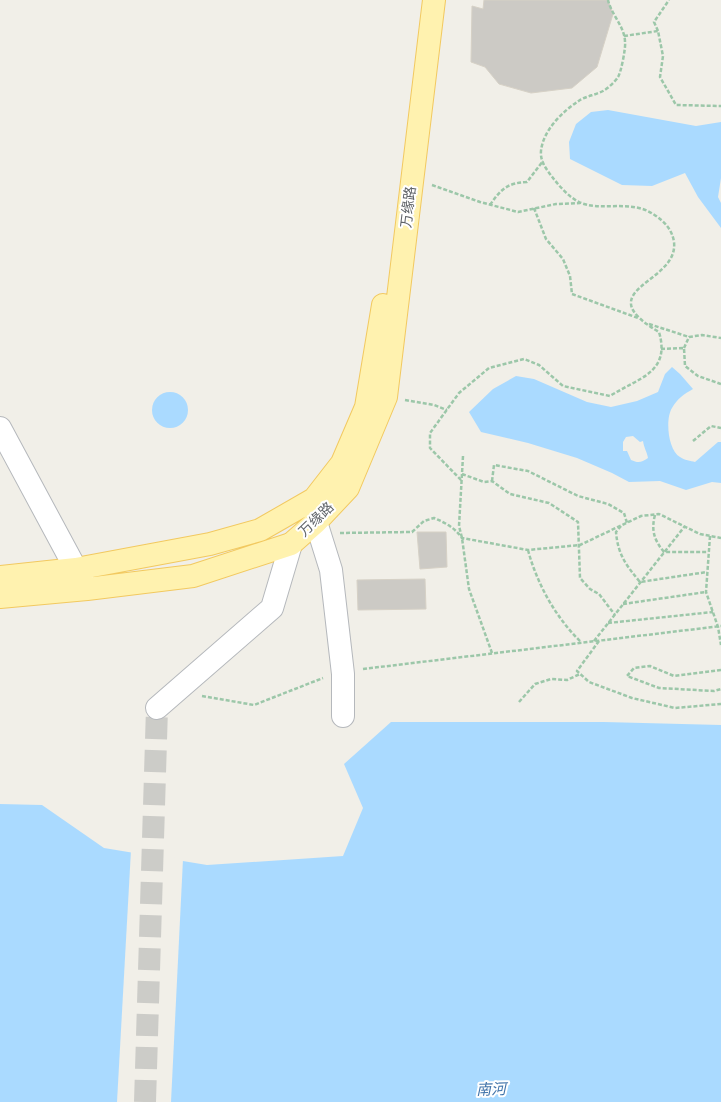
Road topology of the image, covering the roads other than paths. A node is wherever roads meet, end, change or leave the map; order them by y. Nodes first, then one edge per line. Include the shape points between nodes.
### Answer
1 (434, 0) edge
2 (412, 179) junction
3 (0, 428) edge
4 (318, 527) junction
5 (291, 544) junction
6 (76, 569) junction
7 (0, 577) edge
8 (87, 590) junction
9 (0, 597) edge
10 (157, 708) dead end
11 (343, 716) dead end

1 - 2 main road
2 - 4 main road, 万缘路 via 386,397 348,488
2 - 6 main road, 万缘路 via 391,253 366,407 342,463 314,499 260,530 210,544
3 - 6 street
4 - 5 main road, 万缘路
4 - 11 street via 331,570 342,671
5 - 8 main road, 万缘路 via 193,576
5 - 10 street via 272,608
6 - 7 main road, 万缘路
6 - 8 street
8 - 9 main road, 万缘路

